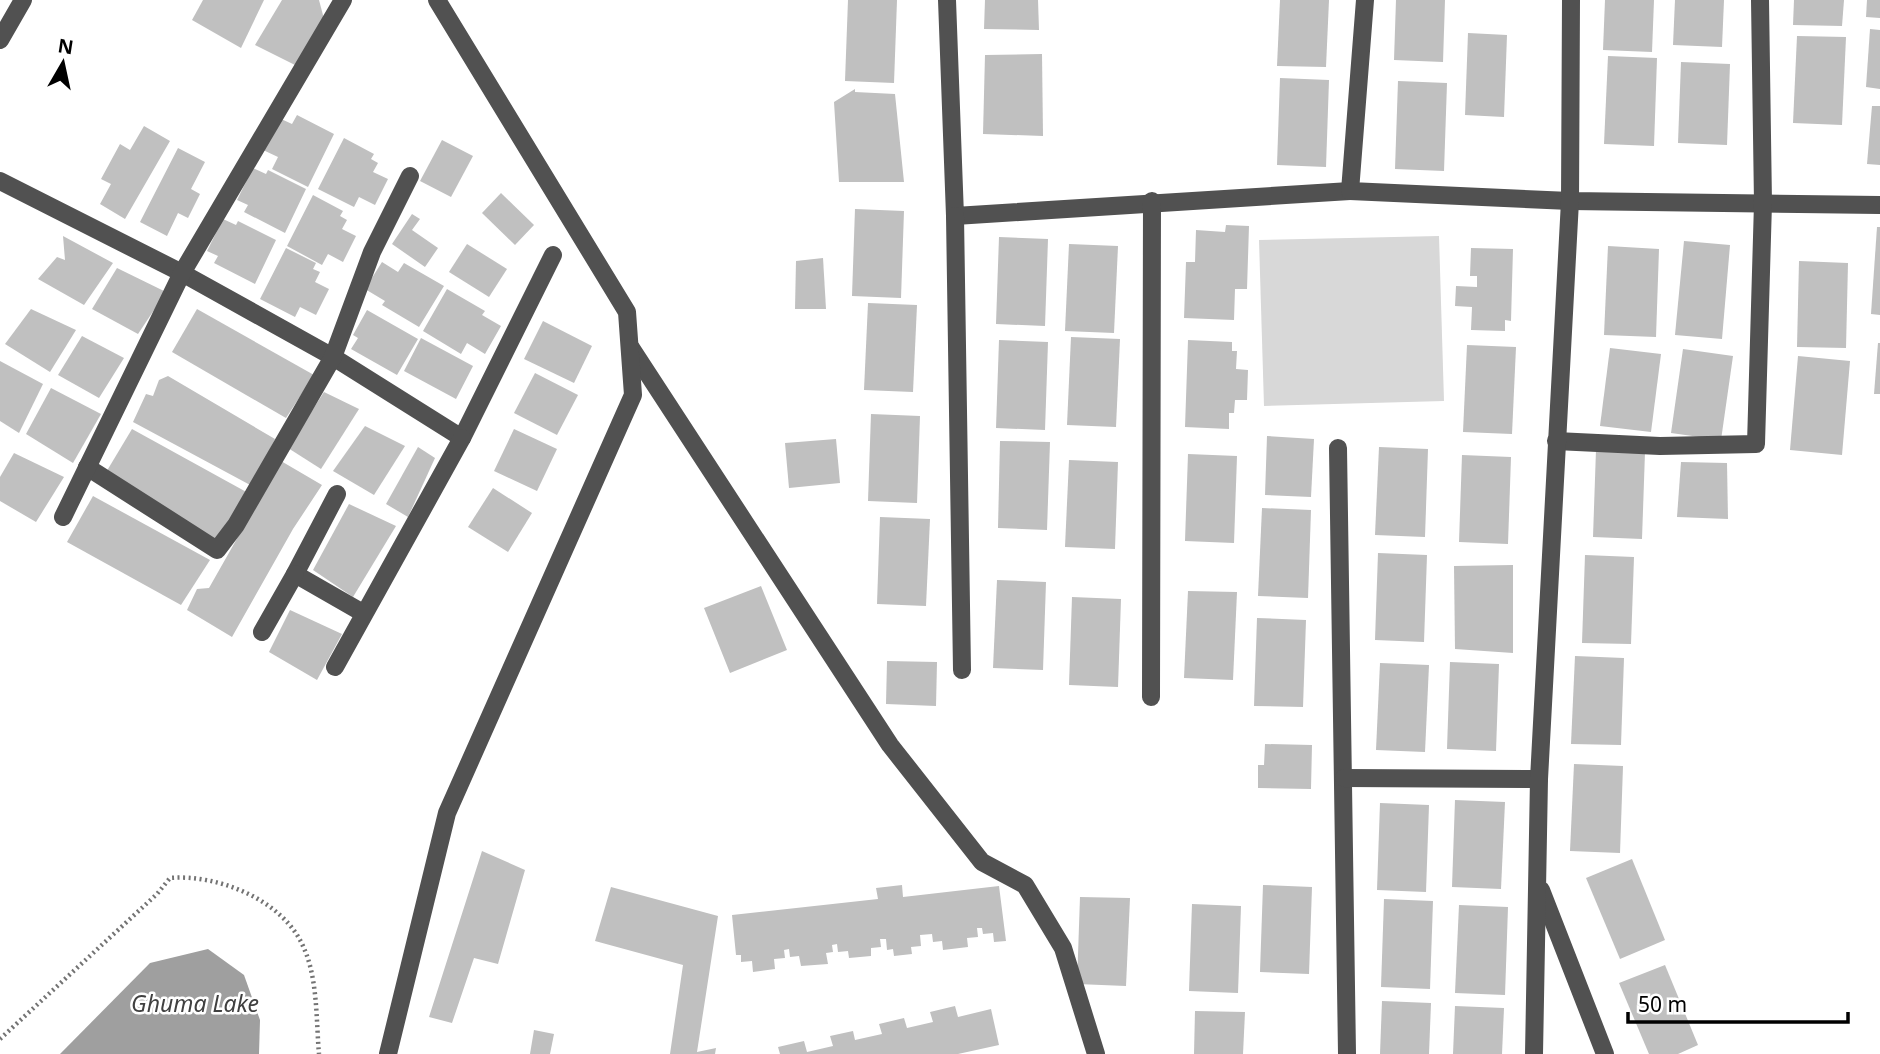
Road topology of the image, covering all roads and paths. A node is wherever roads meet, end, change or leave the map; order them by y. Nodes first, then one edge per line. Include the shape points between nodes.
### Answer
1 (23, 0) edge
2 (343, 0) edge
3 (437, 0) edge
4 (947, 0) edge
5 (1365, 0) edge
6 (1571, 0) edge
7 (1760, 0) edge
8 (0, 40) edge
9 (410, 176) dead end
10 (0, 180) edge
11 (1350, 191) junction
12 (1153, 201) junction
13 (1570, 201) junction
14 (1763, 203) junction
15 (1880, 205) edge
16 (955, 216) junction
17 (553, 255) dead end
18 (182, 273) junction
19 (629, 345) junction
20 (333, 356) junction
21 (462, 438) junction
22 (1556, 441) junction
23 (1338, 448) dead end
24 (87, 467) junction
25 (337, 494) dead end
26 (63, 517) dead end
27 (295, 574) junction
28 (363, 613) junction
29 (262, 632) dead end
30 (335, 667) dead end
31 (962, 670) dead end
32 (1151, 697) dead end
33 (1344, 779) junction
34 (1539, 779) junction
35 (1537, 881) junction
36 (0, 1039) edge
37 (319, 1054) edge
38 (387, 1054) edge
39 (1096, 1054) edge
40 (1347, 1054) edge
41 (1534, 1054) edge
42 (1605, 1054) edge

1 - 8 street
2 - 18 street
3 - 19 street via 627,312
4 - 16 street
5 - 11 street
6 - 13 street
7 - 14 street
9 - 20 street via 372,252
10 - 18 street
11 - 12 street
11 - 13 street
12 - 16 street
12 - 32 street
13 - 14 street
13 - 22 street
14 - 15 street
14 - 22 street via 1756,444
16 - 31 street
17 - 21 street
18 - 20 street
18 - 24 street
19 - 38 street via 634,395 447,813
19 - 39 street via 890,745 982,862 1024,885 1063,948
20 - 21 street
20 - 24 street via 217,550
21 - 28 street
22 - 34 street
23 - 33 street
24 - 26 street
25 - 27 street
27 - 28 street
27 - 29 street
28 - 30 street
33 - 34 street
33 - 40 street
34 - 35 street
35 - 41 street
35 - 42 street
36 - 37 path via 170,878 195,876 268,906 303,946 313,989

